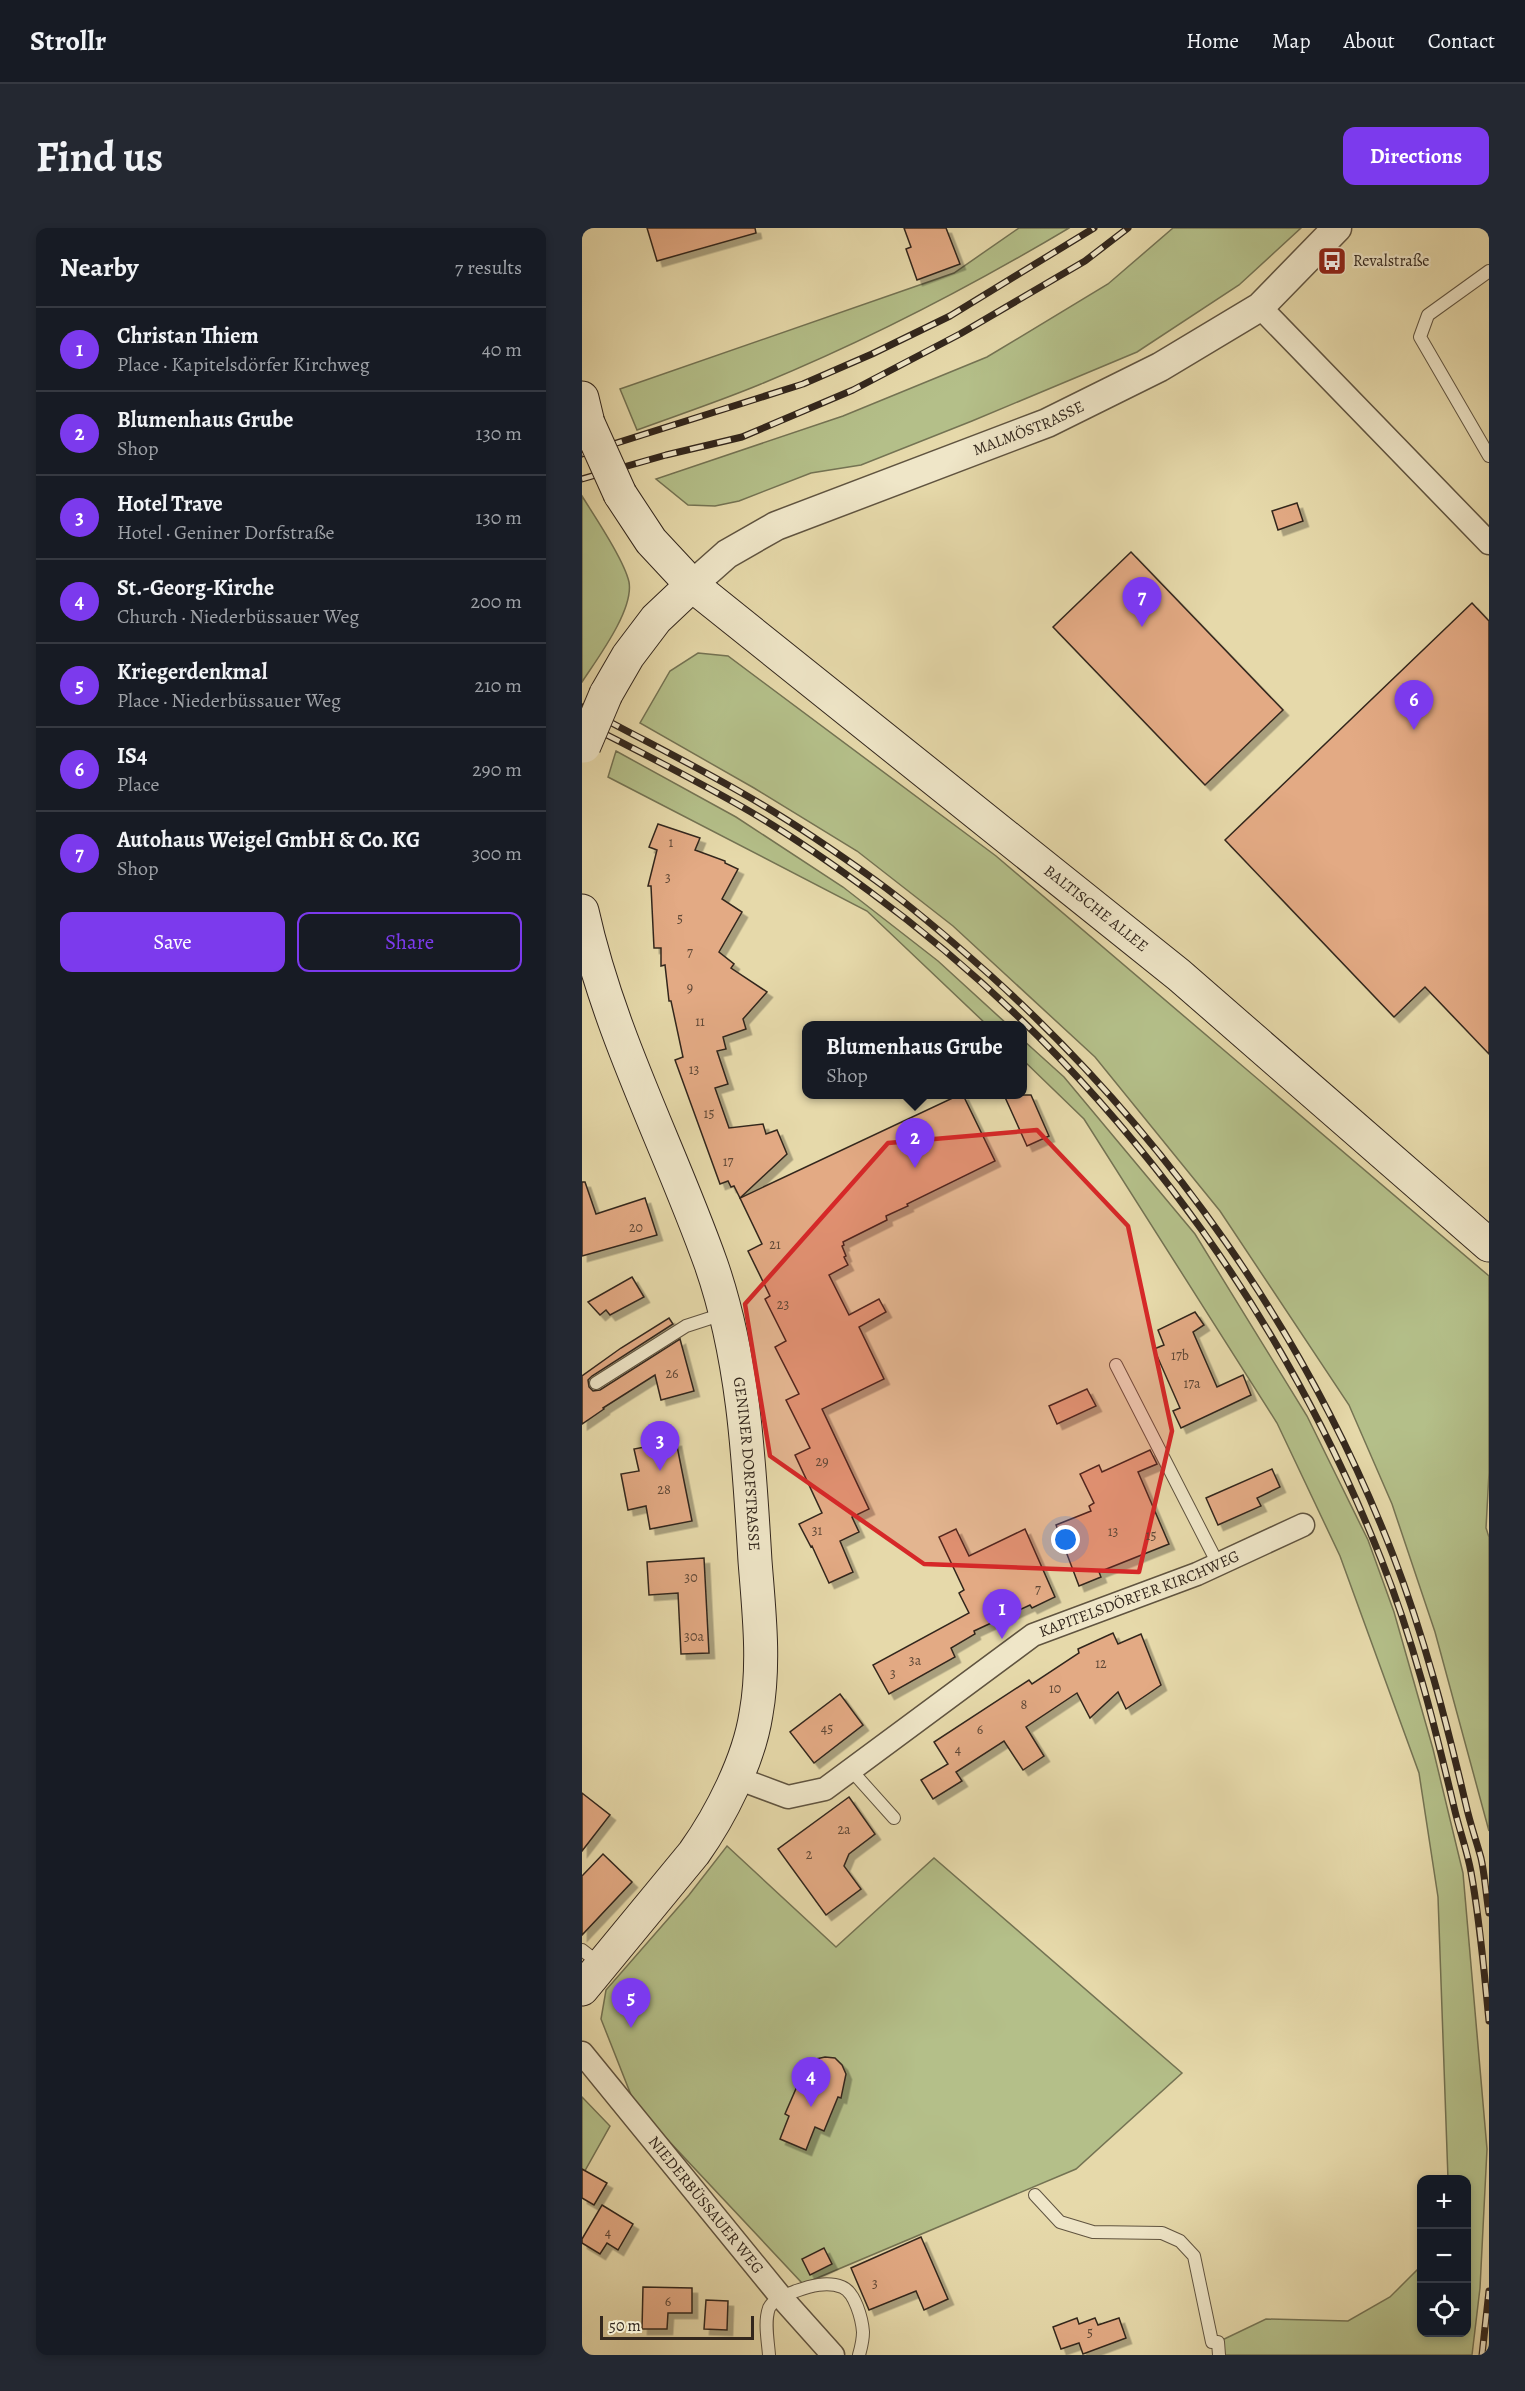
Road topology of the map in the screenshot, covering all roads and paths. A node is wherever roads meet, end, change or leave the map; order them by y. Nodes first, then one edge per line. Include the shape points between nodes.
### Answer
1 (1337, 228) edge
2 (1489, 271) edge
3 (1260, 308) junction
4 (585, 411) edge
5 (1489, 456) edge
6 (1489, 543) edge
7 (692, 585) junction
8 (583, 750) edge
9 (582, 911) edge
10 (1489, 1245) edge
11 (724, 1313) junction
12 (1116, 1365) dead end
13 (596, 1383) dead end
14 (1304, 1525) dead end
15 (1218, 1564) junction
16 (851, 1770) junction
17 (737, 1778) junction
18 (894, 1818) dead end
19 (588, 1968) edge
20 (582, 2053) edge
21 (1035, 2195) dead end
22 (781, 2297) junction
23 (769, 2355) edge
24 (833, 2355) edge
25 (859, 2355) edge
26 (1218, 2355) edge

1 - 3 street, MALMÖSTRASSE
2 - 5 lane via 1428,315 1420,337
3 - 6 street
3 - 7 street, MALMÖSTRASSE via 1160,367 1047,423 776,526 727,554
4 - 7 main road, BALTISCHE ALLEE, bridge via 620,494 651,541
7 - 8 main road, bridge via 656,619 628,657 606,694
7 - 10 main road, BALTISCHE ALLEE via 1179,975
9 - 11 main road, GENINER DORFSTRASSE via 590,948 624,1046 711,1265
11 - 13 lane via 686,1326
11 - 17 main road, GENINER DORFSTRASSE via 741,1381 761,1646 756,1715
12 - 15 lane
14 - 15 street, KAPITELSDÖRFER KIRCHWEG
15 - 16 street, KAPITELSDÖRFER KIRCHWEG via 1033,1635
16 - 17 street, KAPITELSDÖRFER KIRCHWEG via 825,1790 788,1797
16 - 18 lane
17 - 19 main road, GENINER DORFSTRASSE via 694,1853
20 - 22 street, NIEDERBÜSSAUER WEG
21 - 26 lane via 1060,2222 1093,2232 1162,2233 1180,2241 1194,2256
22 - 23 lane via 770,2307
22 - 24 street, NIEDERBÜSSAUER WEG
22 - 25 lane via 809,2287 843,2287 858,2311 863,2333

